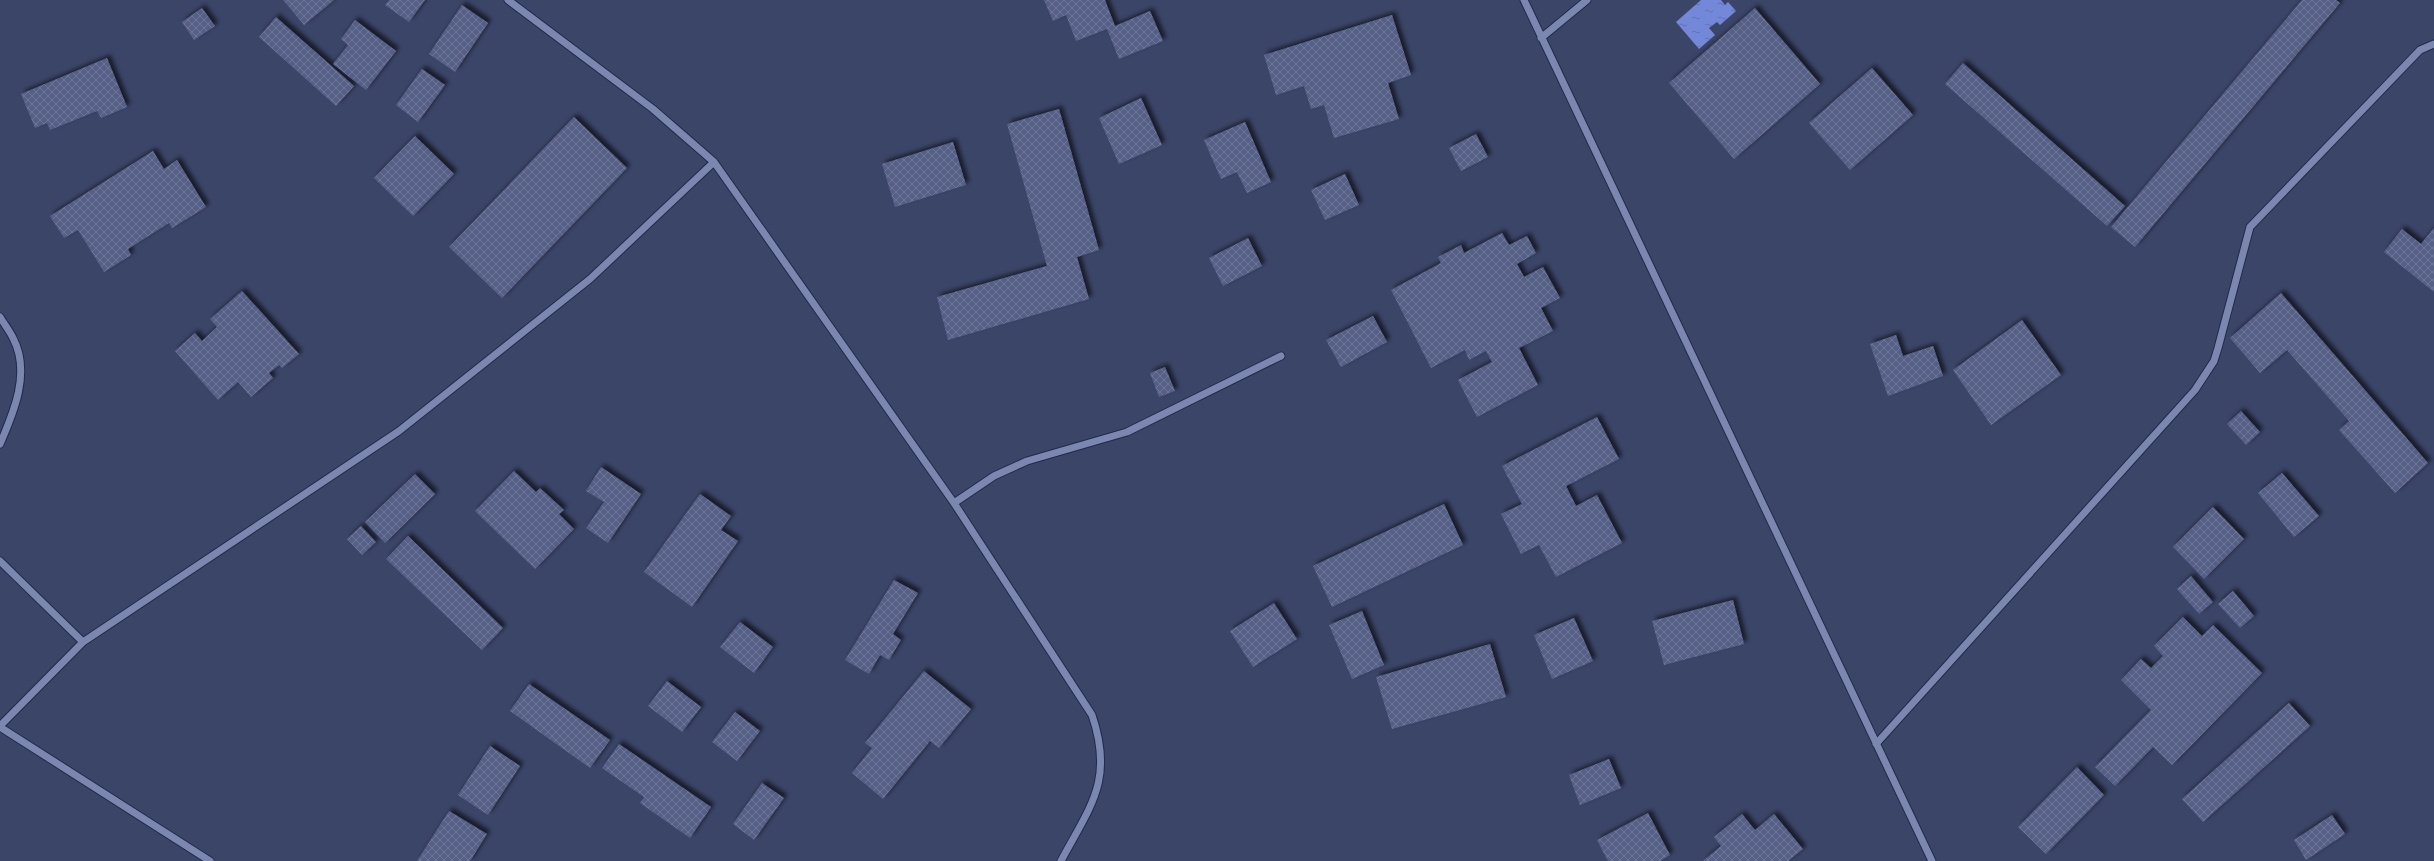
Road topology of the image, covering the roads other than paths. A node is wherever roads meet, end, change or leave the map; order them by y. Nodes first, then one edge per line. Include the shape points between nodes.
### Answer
1 (508, 0) edge
2 (1524, 0) edge
3 (1587, 0) edge
4 (1541, 38) junction
5 (2434, 44) edge
6 (714, 162) junction
7 (0, 317) edge
8 (1281, 356) dead end
9 (0, 444) edge
10 (954, 503) junction
11 (0, 561) edge
12 (83, 642) junction
13 (0, 726) edge
14 (1876, 744) junction
15 (210, 861) edge
16 (1061, 861) edge
17 (1932, 861) edge

1 - 6 street via 653,109
2 - 4 street
3 - 4 street
4 - 14 street
5 - 14 street via 2420,50 2250,226 2214,361 2195,390
6 - 10 street
6 - 12 street via 590,279 399,431
7 - 9 street via 14,340 19,362 20,387
8 - 10 street via 1127,432 1027,461 994,476
10 - 16 street via 1092,715 1100,738 1100,783
11 - 12 street
12 - 13 street
13 - 15 street
14 - 17 street

